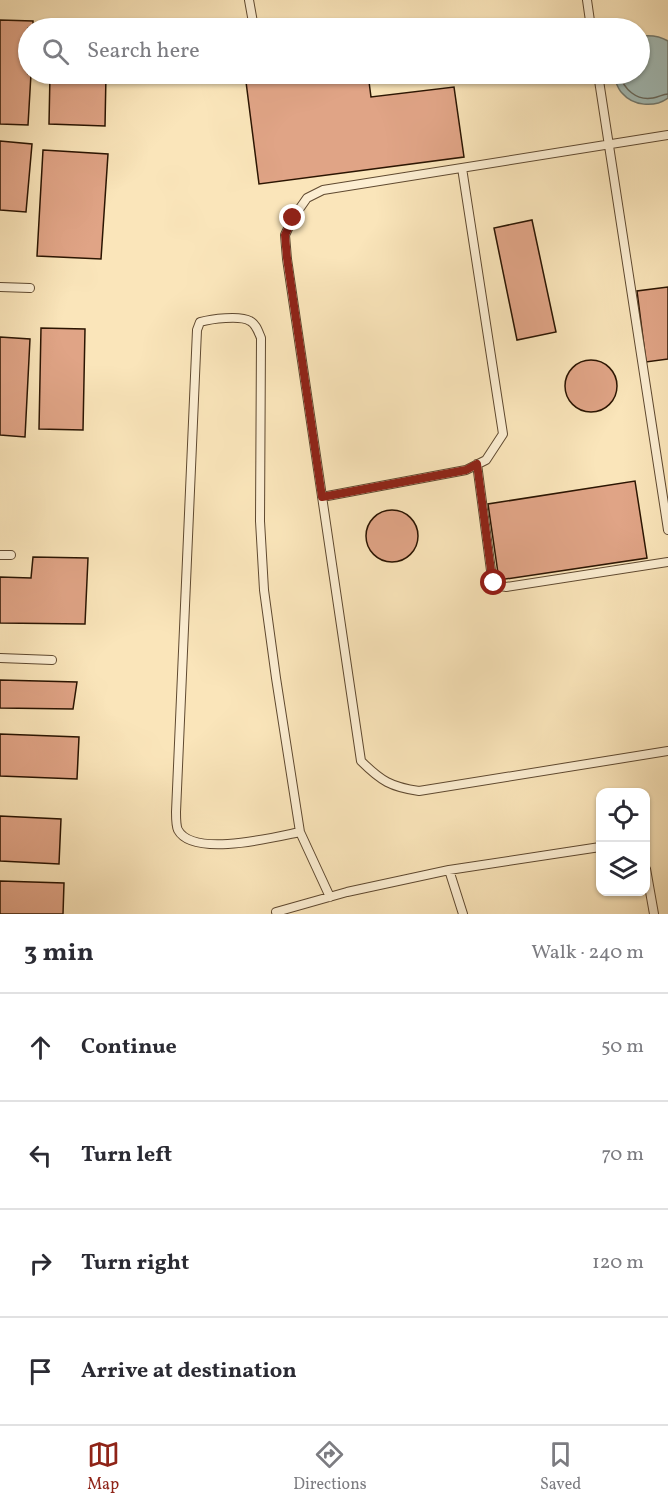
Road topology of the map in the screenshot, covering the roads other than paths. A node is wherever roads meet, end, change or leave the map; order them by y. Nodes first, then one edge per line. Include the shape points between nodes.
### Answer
1 (249, 0) edge
2 (587, 0) edge
3 (252, 18) edge
4 (590, 18) edge
5 (600, 84) edge
6 (668, 135) edge
7 (609, 145) junction
8 (462, 168) junction
9 (0, 287) edge
10 (30, 288) dead end
11 (477, 464) junction
12 (322, 497) junction
13 (668, 530) edge
14 (0, 555) edge
15 (11, 555) dead end
16 (668, 562) edge
17 (0, 658) edge
18 (52, 660) dead end
19 (668, 751) edge
20 (300, 832) junction
21 (596, 848) edge
22 (449, 870) junction
23 (650, 894) edge
24 (330, 897) junction
25 (276, 912) dead end
26 (463, 914) edge
27 (654, 914) edge

1 - 3 lane
2 - 4 lane
5 - 7 lane
6 - 7 lane
7 - 8 lane
7 - 13 lane
8 - 11 lane via 503,434 486,460
8 - 12 lane via 323,190 307,198 285,235
9 - 10 lane
11 - 12 lane via 466,470
11 - 16 lane via 492,578 498,586
12 - 19 lane via 361,761 378,778 418,791
14 - 15 lane
17 - 18 lane
20 - 20 lane via 264,590 260,521 261,338 251,321 211,319 200,322 197,330 177,830 186,839 222,844
20 - 24 lane
21 - 22 lane
22 - 24 lane
22 - 26 lane
23 - 27 lane
24 - 25 lane

